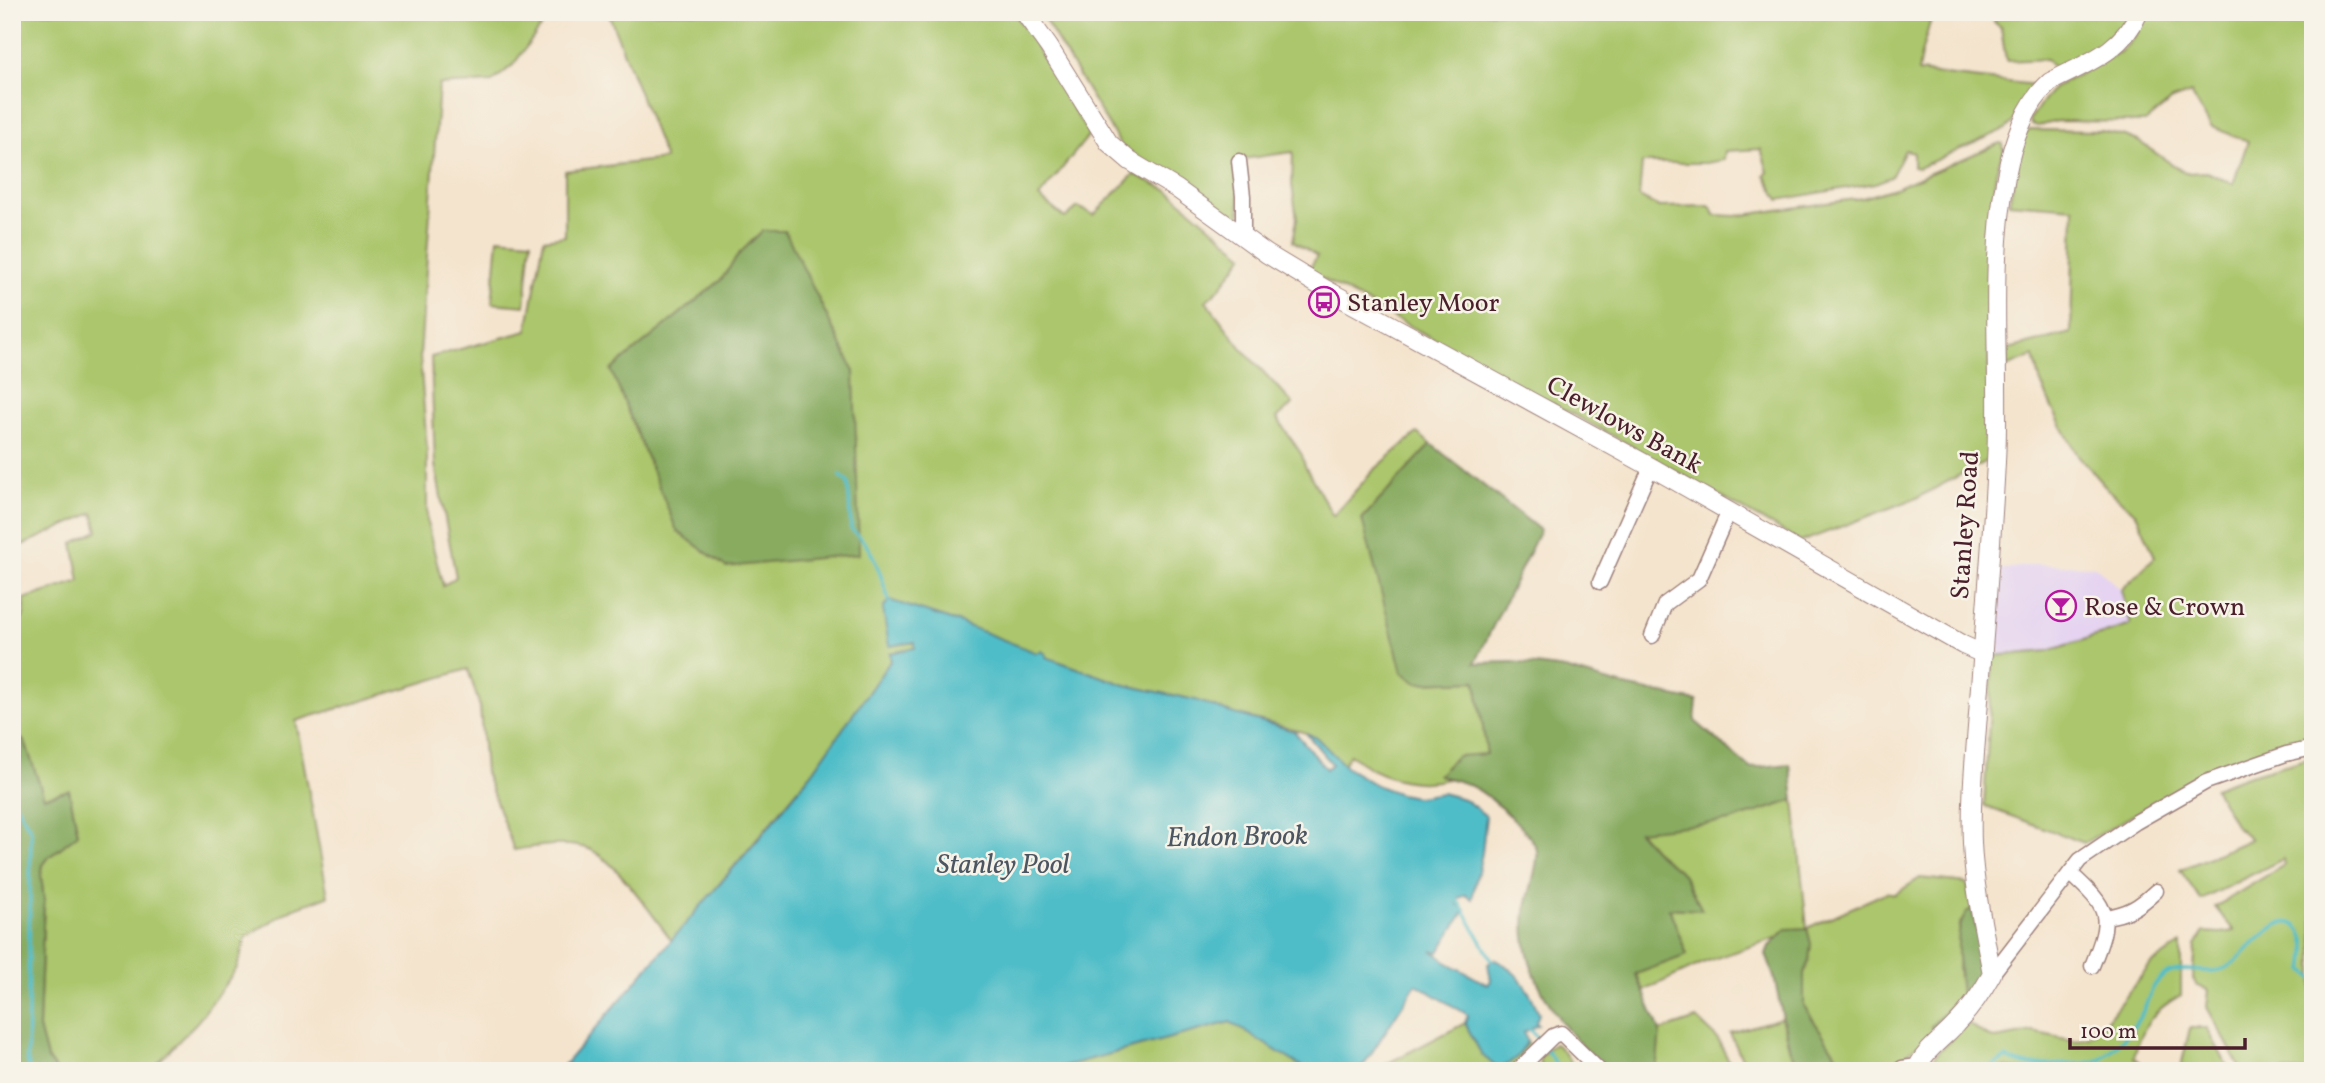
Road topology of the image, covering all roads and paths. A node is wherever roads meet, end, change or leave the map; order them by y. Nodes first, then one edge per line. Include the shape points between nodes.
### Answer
1 (1024, 12) edge
2 (2138, 12) edge
3 (1239, 161) dead end
4 (1243, 237) junction
5 (1651, 467) junction
6 (1728, 511) junction
7 (1600, 582) dead end
8 (1652, 636) dead end
9 (1983, 654) junction
10 (2313, 748) edge
11 (2070, 873) junction
12 (2155, 891) dead end
13 (2105, 917) junction
14 (2092, 966) dead end
15 (1992, 974) junction
16 (1917, 1068) edge
17 (1517, 1071) edge
18 (1600, 1071) edge
19 (1898, 1071) edge

1 - 4 street, Clewlows Bank via 1109,143
2 - 9 street, Stanley Road via 2133,26 2112,49 2041,89 2012,149 1999,228 1996,460
3 - 4 street
4 - 5 street, Clewlows Bank via 1325,289
5 - 6 street, Clewlows Bank
5 - 7 street
6 - 8 street via 1699,579 1665,604
6 - 9 street, Clewlows Bank
9 - 15 street, Stanley Road via 1972,842
10 - 11 street via 2206,782 2136,822 2080,860
11 - 13 street via 2099,902
11 - 15 street
12 - 13 street via 2125,914
13 - 14 street via 2105,933
15 - 16 street via 1978,999
16 - 19 street
17 - 18 street via 1561,1033

